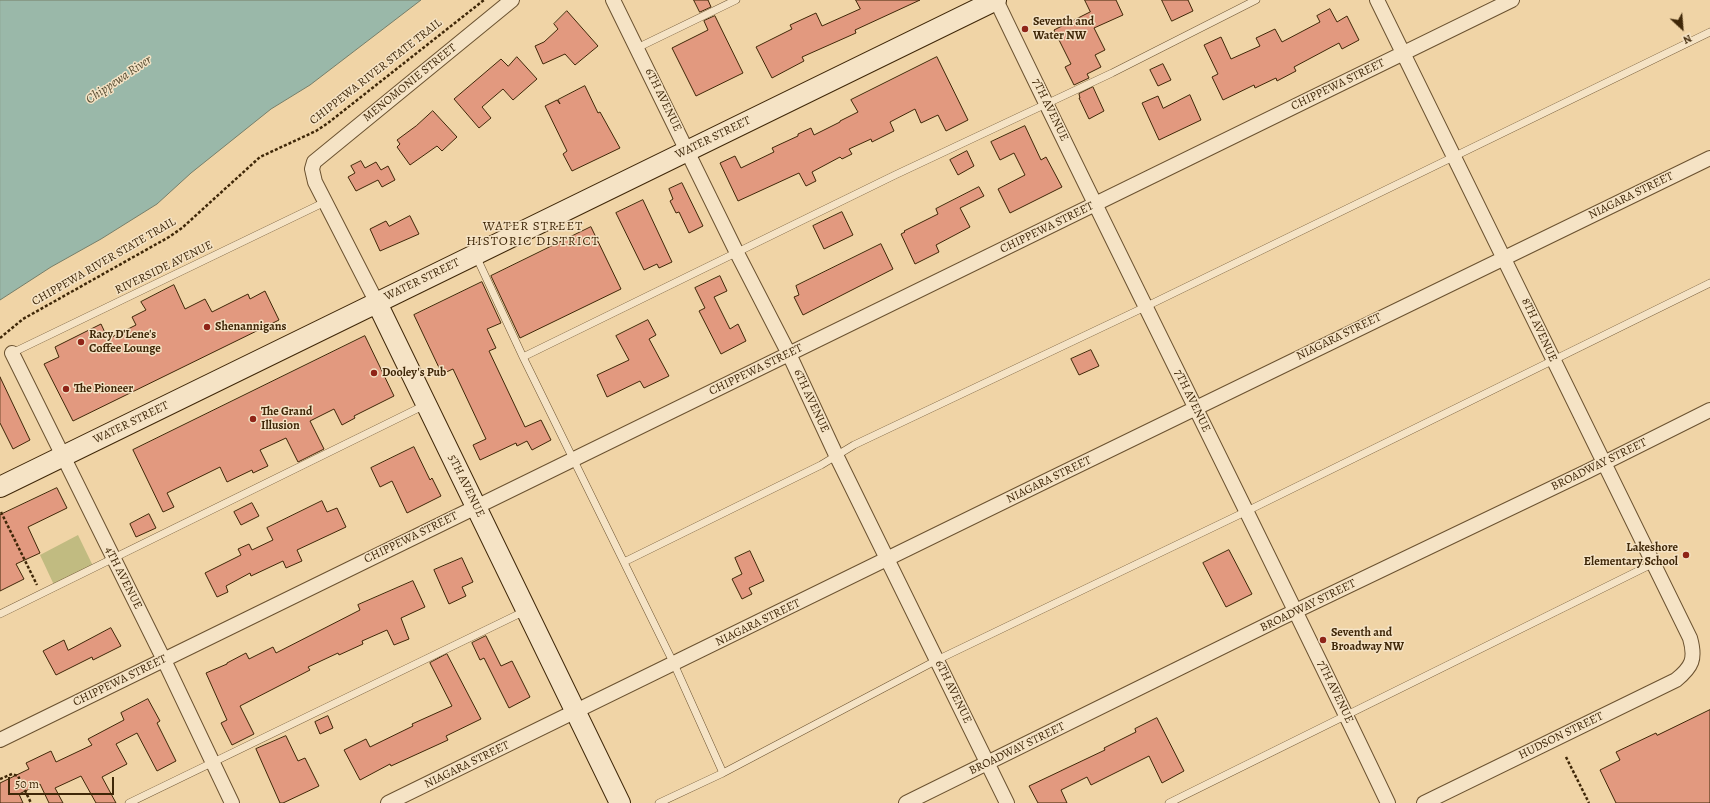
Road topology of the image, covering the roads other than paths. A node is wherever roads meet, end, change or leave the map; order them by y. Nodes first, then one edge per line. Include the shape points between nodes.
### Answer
1 (512, 0) edge
2 (613, 0) edge
3 (736, 0) edge
4 (996, 0) edge
5 (1256, 0) edge
6 (1377, 0) edge
7 (1512, 0) edge
8 (1710, 32) edge
9 (637, 48) junction
10 (1403, 54) junction
11 (1046, 104) junction
12 (687, 151) junction
13 (1454, 158) junction
14 (1710, 158) edge
15 (312, 170) joint
16 (325, 202) junction
17 (1096, 204) junction
18 (737, 253) junction
19 (475, 254) junction
20 (1504, 257) junction
21 (1710, 283) edge
22 (377, 303) junction
23 (1145, 307) junction
24 (12, 353) joint
25 (789, 354) junction
26 (523, 357) junction
27 (1553, 360) junction
28 (426, 405) junction
29 (1195, 407) junction
30 (1710, 410) edge
31 (836, 455) junction
32 (62, 456) junction
33 (573, 458) junction
34 (1604, 463) junction
35 (0, 487) edge
36 (476, 506) junction
37 (1247, 511) junction
38 (113, 559) junction
39 (888, 559) junction
40 (624, 562) junction
41 (1652, 564) junction
42 (526, 610) junction
43 (1295, 611) junction
44 (0, 614) edge
45 (164, 660) junction
46 (937, 660) junction
47 (1692, 662) joint
48 (674, 664) junction
49 (576, 711) junction
50 (1346, 715) junction
51 (0, 740) edge
52 (212, 763) junction
53 (988, 764) junction
54 (723, 773) junction
55 (129, 803) edge
56 (232, 803) edge
57 (388, 803) edge
58 (620, 803) edge
59 (659, 803) edge
60 (906, 803) edge
61 (1007, 803) edge
62 (1169, 803) edge
63 (1388, 803) edge
64 (1424, 803) edge

1 - 15 street, MENOMONIE STREET via 322,153 314,162
2 - 9 street, 6TH AVENUE
3 - 9 lane
4 - 11 street, 7TH AVENUE
4 - 12 main road, WATER STREET
5 - 11 lane
6 - 10 street, 8TH AVENUE
7 - 10 street, CHIPPEWA STREET
8 - 13 lane
9 - 12 street, 6TH AVENUE
10 - 13 street, 8TH AVENUE
10 - 17 street, CHIPPEWA STREET
11 - 17 street, 7TH AVENUE
11 - 18 lane
12 - 18 street, 6TH AVENUE
12 - 19 main road, WATER STREET
13 - 20 street, 8TH AVENUE
13 - 23 lane
14 - 20 street, NIAGARA STREET
15 - 16 street, 5TH AVENUE
16 - 22 street, 5TH AVENUE
16 - 24 lane, RIVERSIDE AVENUE
17 - 23 street, 7TH AVENUE
17 - 25 street, CHIPPEWA STREET
18 - 25 street, 6TH AVENUE
18 - 26 lane
19 - 22 main road, WATER STREET
19 - 26 lane
20 - 27 street, 8TH AVENUE
20 - 29 street, NIAGARA STREET
21 - 27 lane
22 - 28 main road, 5TH AVENUE
22 - 32 main road, WATER STREET
23 - 29 street, 7TH AVENUE
23 - 31 lane
24 - 32 street, 4TH AVENUE
25 - 31 street, 6TH AVENUE
25 - 33 street, CHIPPEWA STREET
26 - 33 lane
27 - 34 street, 8TH AVENUE
27 - 37 lane
28 - 36 main road, 5TH AVENUE
28 - 38 lane
29 - 37 street, 7TH AVENUE
29 - 39 street, NIAGARA STREET
30 - 34 street, BROADWAY STREET
31 - 39 street, 6TH AVENUE
31 - 40 lane via 821,465
32 - 35 main road, WATER STREET
32 - 38 street, 4TH AVENUE
33 - 36 street, CHIPPEWA STREET
33 - 40 lane
34 - 41 street, 8TH AVENUE
34 - 43 street, BROADWAY STREET
36 - 42 main road, 5TH AVENUE
36 - 45 street, CHIPPEWA STREET
37 - 43 street, 7TH AVENUE
37 - 46 lane
38 - 44 lane
38 - 45 street, 4TH AVENUE
39 - 46 street, 6TH AVENUE
39 - 48 street, NIAGARA STREET
40 - 48 lane
41 - 47 street, 8TH AVENUE via 1690,638
41 - 50 lane
42 - 49 main road, 5TH AVENUE
42 - 52 lane
43 - 50 street, 7TH AVENUE
43 - 53 street, BROADWAY STREET
45 - 51 street, CHIPPEWA STREET
45 - 52 street, 4TH AVENUE
46 - 53 street, 6TH AVENUE
46 - 54 lane
47 - 64 street, HUDSON STREET via 1687,671 1676,680
48 - 49 street, NIAGARA STREET
48 - 54 lane
49 - 57 street, NIAGARA STREET
49 - 58 main road, 5TH AVENUE
50 - 62 lane
50 - 63 street, 7TH AVENUE
52 - 55 lane
52 - 56 street, 4TH AVENUE
53 - 60 street, BROADWAY STREET
53 - 61 street, 6TH AVENUE
54 - 59 lane

